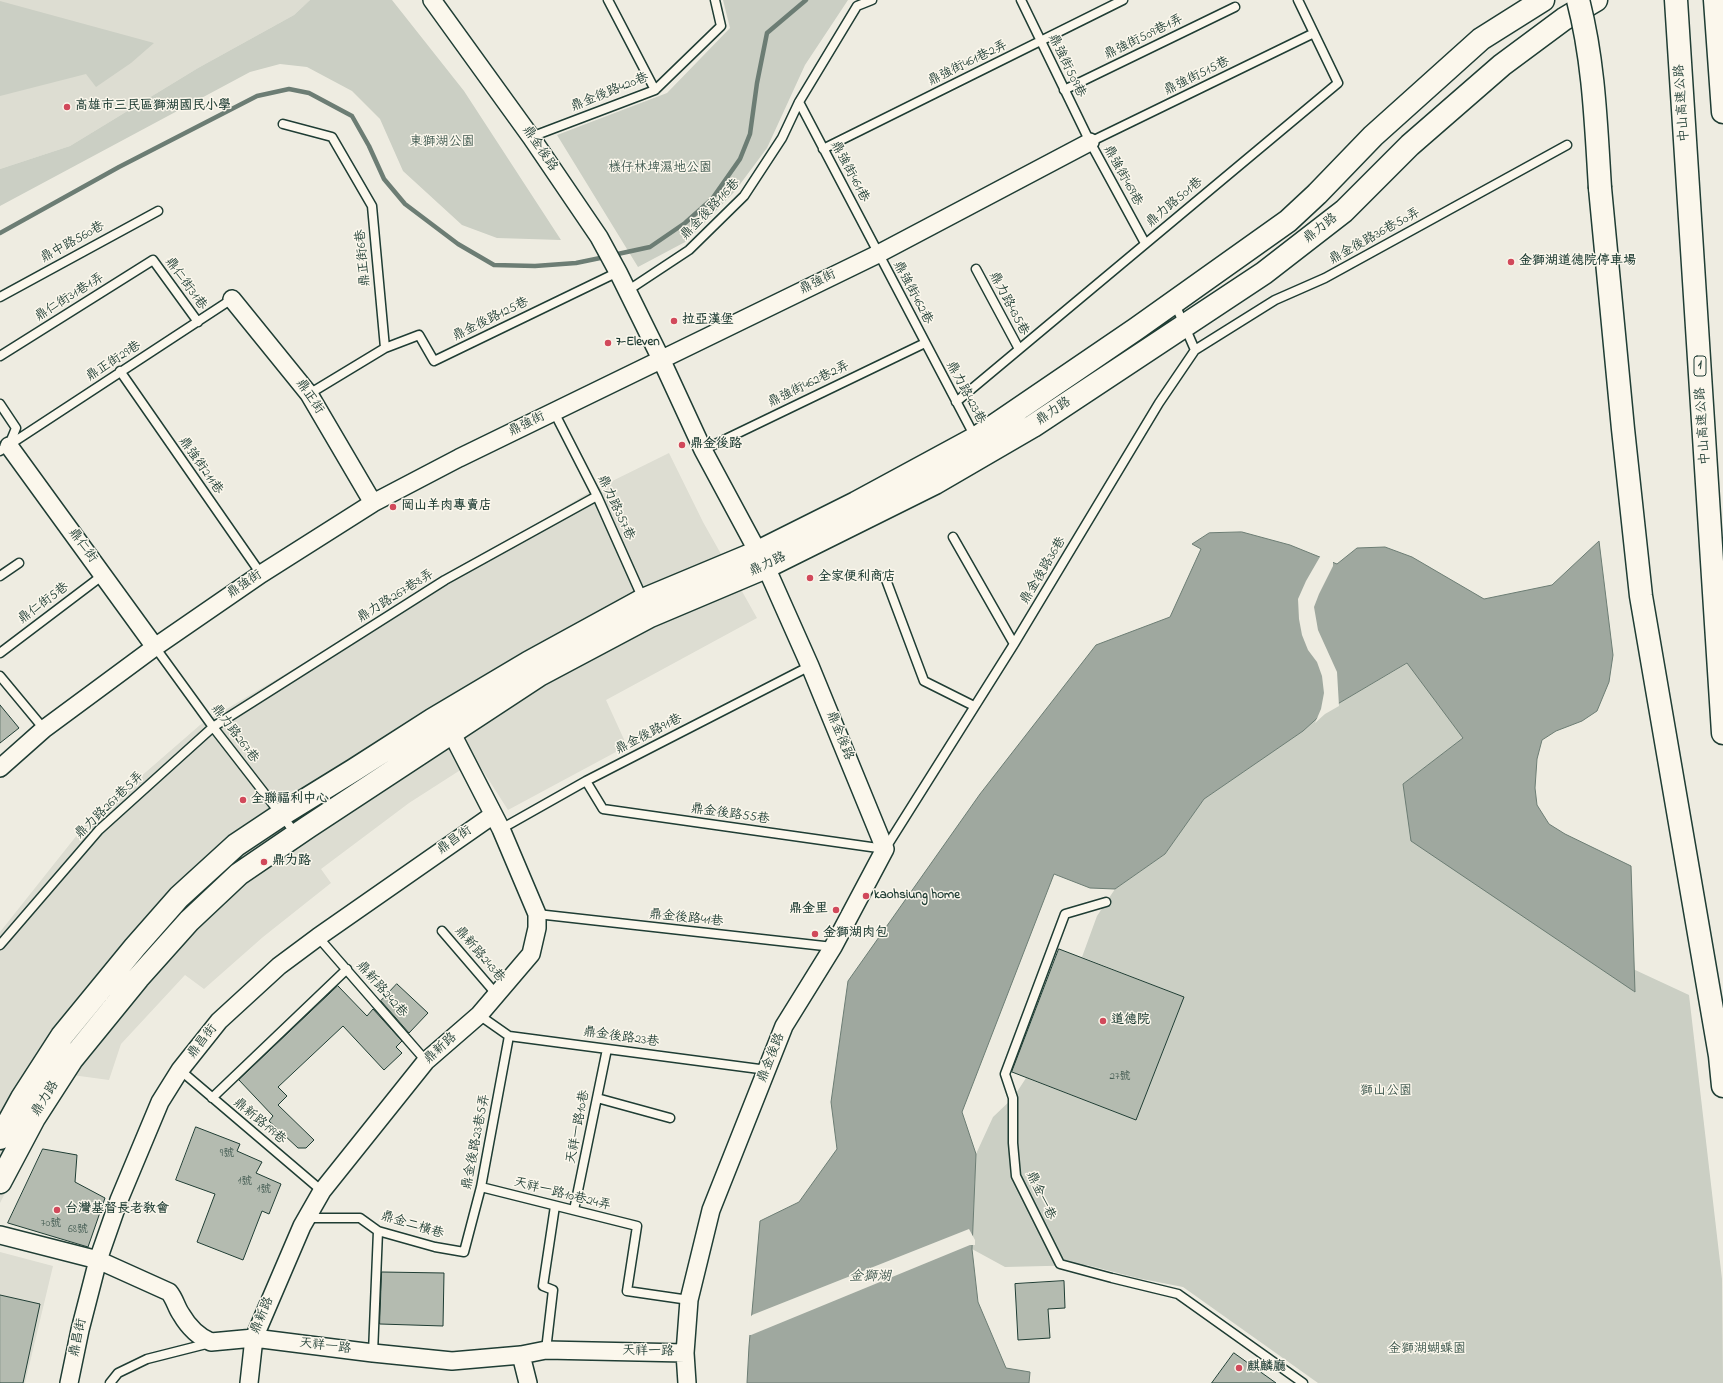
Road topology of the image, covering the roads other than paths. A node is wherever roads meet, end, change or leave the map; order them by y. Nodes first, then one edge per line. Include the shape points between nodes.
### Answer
1 (432, 0) edge
2 (608, 0) edge
3 (715, 0) edge
4 (872, 0) edge
5 (1021, 0) edge
6 (1123, 0) edge
7 (1298, 0) edge
8 (1543, 0) edge
9 (1578, 0) edge
10 (1596, 0) edge
11 (1676, 0) edge
12 (1715, 0) edge
13 (1235, 7) dead end
14 (1314, 33) junction
15 (1040, 41) junction
16 (655, 90) junction
17 (1064, 90) junction
18 (798, 102) junction
19 (1723, 112) edge
20 (283, 124) dead end
21 (531, 137) junction
22 (1090, 142) junction
23 (1567, 145) dead end
24 (823, 149) junction
25 (158, 210) dead end
26 (1145, 243) junction
27 (878, 254) junction
28 (153, 260) joint
29 (976, 269) dead end
30 (618, 272) junction
31 (627, 291) junction
32 (0, 297) edge
33 (232, 299) joint
34 (1174, 302) junction
35 (198, 322) junction
36 (1184, 325) junction
37 (925, 343) junction
38 (385, 348) junction
39 (1019, 349) junction
40 (1195, 350) junction
41 (0, 356) edge
42 (661, 359) junction
43 (120, 372) junction
44 (309, 394) junction
45 (956, 402) junction
46 (0, 404) edge
47 (554, 412) junction
48 (980, 446) junction
49 (4, 448) edge
50 (703, 450) junction
51 (597, 496) junction
52 (373, 503) junction
53 (953, 537) dead end
54 (762, 560) junction
55 (19, 563) dead end
56 (260, 574) junction
57 (103, 575) junction
58 (0, 576) edge
59 (885, 577) dead end
60 (647, 608) junction
61 (1014, 644) junction
62 (155, 647) junction
63 (0, 653) edge
64 (810, 666) junction
65 (0, 676) edge
66 (974, 706) junction
67 (446, 723) junction
68 (213, 727) junction
69 (44, 729) junction
70 (1723, 732) edge
71 (0, 768) edge
72 (586, 781) junction
73 (281, 814) junction
74 (497, 822) junction
75 (296, 834) junction
76 (885, 849) junction
77 (1106, 902) dead end
78 (537, 914) junction
79 (442, 931) dead end
80 (318, 937) junction
81 (0, 945) edge
82 (833, 947) junction
83 (347, 969) junction
84 (497, 995) junction
85 (479, 1015) junction
86 (509, 1036) junction
87 (607, 1049) junction
88 (426, 1061) junction
89 (180, 1070) junction
90 (767, 1070) junction
91 (1723, 1086) edge
92 (212, 1098) junction
93 (597, 1098) junction
94 (670, 1118) dead end
95 (11, 1129) edge
96 (0, 1182) edge
97 (481, 1187) junction
98 (322, 1192) junction
99 (555, 1206) junction
100 (574, 1210) junction
101 (307, 1218) junction
102 (378, 1231) junction
103 (0, 1235) edge
104 (464, 1252) joint
105 (98, 1260) junction
106 (689, 1300) junction
107 (254, 1338) junction
108 (211, 1342) junction
109 (546, 1350) junction
110 (685, 1353) junction
111 (373, 1354) junction
112 (521, 1355) junction
113 (70, 1383) edge
114 (110, 1383) edge
115 (249, 1383) edge
116 (528, 1383) edge
117 (687, 1383) edge
118 (1303, 1383) edge

1 - 21 street, 鼎金後路
2 - 16 lane
3 - 16 lane, 鼎金後路420巷 via 721,26
4 - 18 lane, 鼎金後路116巷 via 857,6
5 - 15 lane, 鼎強街509巷
6 - 15 lane, 鼎強街461巷2弄
7 - 14 lane, 鼎力路501巷
8 - 34 main road, 鼎力路 via 1482,39 1373,136 1288,221
9 - 91 main road, bridge via 1595,104 1600,188 1641,596
10 - 36 main road, 鼎力路 via 1564,19 1502,65 1410,145 1344,211 1264,273
11 - 70 main road, 中山高速公路 / 1
12 - 19 main road
13 - 17 lane, 鼎強街509巷1弄
14 - 22 lane, 鼎強街515巷
14 - 26 lane, 鼎力路501巷 via 1338,83
15 - 17 lane, 鼎強街509巷
15 - 24 lane, 鼎強街461巷2弄
16 - 21 lane, 鼎金後路420巷
17 - 22 lane, 鼎強街509巷
18 - 24 lane, 鼎強街461巷
18 - 31 lane, 鼎金後路116巷 via 782,138 744,196 689,250
20 - 38 lane, 鼎正街6巷 via 332,137 372,206
21 - 30 street, 鼎金後路 via 599,237
22 - 26 lane, 鼎強街469巷
22 - 27 street, 鼎強街
23 - 40 lane, 鼎金後路36巷50弄 via 1325,278 1275,300
24 - 27 lane, 鼎強街461巷
25 - 32 lane, 鼎中路560巷
26 - 39 lane, 鼎力路501巷
27 - 37 lane, 鼎強街462巷
27 - 42 street, 鼎強街
28 - 35 lane, 鼎仁街31巷
28 - 41 lane, 鼎仁街31巷1弄
29 - 39 lane, 鼎力路435巷
30 - 31 street, 鼎金後路
30 - 38 lane, 鼎金後路125巷 via 434,361 419,335
31 - 42 street, 鼎金後路
33 - 35 lane, 鼎正街29巷
33 - 44 street, 鼎正街
34 - 36 lane
34 - 48 main road, 鼎力路
35 - 43 lane, 鼎正街29巷
36 - 40 lane
36 - 48 main road, 鼎力路 via 1033,426
37 - 45 lane, 鼎力路423巷
37 - 50 lane, 鼎強街462巷2弄
38 - 44 lane
39 - 45 lane, 鼎力路501巷
40 - 61 lane, 鼎金後路36巷 via 1159,403
42 - 47 street, 鼎強街
42 - 50 street, 鼎金後路
43 - 49 lane, 鼎正街29巷
43 - 56 lane, 鼎強街211巷
44 - 52 street, 鼎正街
45 - 48 lane, 鼎力路423巷
46 - 49 lane via 16,428
47 - 51 lane, 鼎力路357巷
47 - 52 street, 鼎強街
48 - 54 main road, 鼎力路 via 934,483
49 - 57 street, 鼎仁街
50 - 54 street, 鼎金後路
51 - 60 lane, 鼎力路357巷
51 - 68 lane, 鼎力路267巷8弄 via 445,580
52 - 56 street, 鼎強街
53 - 61 lane
54 - 60 main road, 鼎力路
54 - 64 street, 鼎金後路
55 - 58 lane
56 - 62 street, 鼎強街
57 - 62 street, 鼎仁街
57 - 63 lane, 鼎仁街5巷
59 - 66 lane via 924,681
60 - 67 main road, 鼎力路 via 539,675
61 - 66 lane, 鼎金後路36巷
62 - 68 lane, 鼎力路267巷
62 - 69 street, 鼎強街
64 - 72 lane, 鼎金後路91巷
64 - 76 street, 鼎金後路
65 - 69 lane
66 - 76 lane, 鼎金後路36巷
67 - 73 main road, 鼎力路 via 354,770
67 - 74 street, 鼎新路
67 - 75 main road, 鼎力路
68 - 73 lane, 鼎力路267巷
68 - 81 lane, 鼎力路267巷5弄 via 99,830
69 - 71 street, 鼎強街
72 - 74 lane, 鼎金後路91巷
72 - 76 lane, 鼎金後路55巷 via 603,809
73 - 75 lane, 鼎力路267巷
73 - 95 main road, 鼎力路 via 236,845 179,897 135,947 62,1036 22,1098
74 - 78 street, 鼎新路
74 - 80 street, 鼎昌街
75 - 95 main road, 鼎力路 via 239,874 189,921
76 - 82 street, 鼎金後路
77 - 118 lane, 鼎金一巷 via 1065,914 1005,1074 1013,1098 1016,1176 1060,1264 1178,1294
78 - 82 lane, 鼎金後路41巷
78 - 84 street, 鼎新路 via 537,928 531,954
79 - 84 lane, 鼎新路243巷
80 - 83 lane, 鼎新路242巷
80 - 89 street, 鼎昌街 via 279,966 219,1021
82 - 90 street, 鼎金後路 via 784,1026
83 - 88 lane, 鼎新路242巷
83 - 92 lane
84 - 85 street, 鼎新路
85 - 86 lane, 鼎金後路23巷
85 - 88 street, 鼎新路
86 - 87 lane, 鼎金後路23巷
86 - 97 lane, 鼎金後路23巷5弄
87 - 90 lane, 鼎金後路23巷
87 - 93 lane, 天祥一路10巷
88 - 98 street, 鼎新路
89 - 92 lane, 鼎新路199巷
89 - 105 street, 鼎昌街 via 160,1102 119,1200
90 - 106 street, 鼎金後路 via 711,1210
92 - 98 lane, 鼎新路199巷
93 - 94 lane
93 - 100 lane, 天祥一路10巷
95 - 96 main road, 鼎力路
97 - 99 lane, 天祥一路10巷24弄
97 - 104 lane, 鼎金後路23巷5弄
98 - 101 street, 鼎新路
99 - 100 lane, 天祥一路10巷24弄
99 - 109 lane via 544,1286 553,1290
100 - 106 lane, 天祥一路10巷24弄 via 637,1226 627,1291
101 - 102 lane, 鼎金二橫巷 via 360,1218
101 - 107 street, 鼎新路
102 - 104 lane, 鼎金二橫巷 via 435,1247
102 - 111 lane
103 - 105 street
105 - 108 street via 169,1292 195,1332
105 - 113 street, 鼎昌街 via 80,1330
106 - 110 street, 鼎金後路
107 - 108 street, 天祥一路
107 - 111 street, 天祥一路
107 - 115 street, 鼎新路
108 - 114 lane via 147,1359 118,1373
109 - 110 street, 天祥一路
109 - 112 street, 天祥一路
110 - 117 street, 鼎金後路
111 - 112 street, 天祥一路 via 452,1360
112 - 116 street

